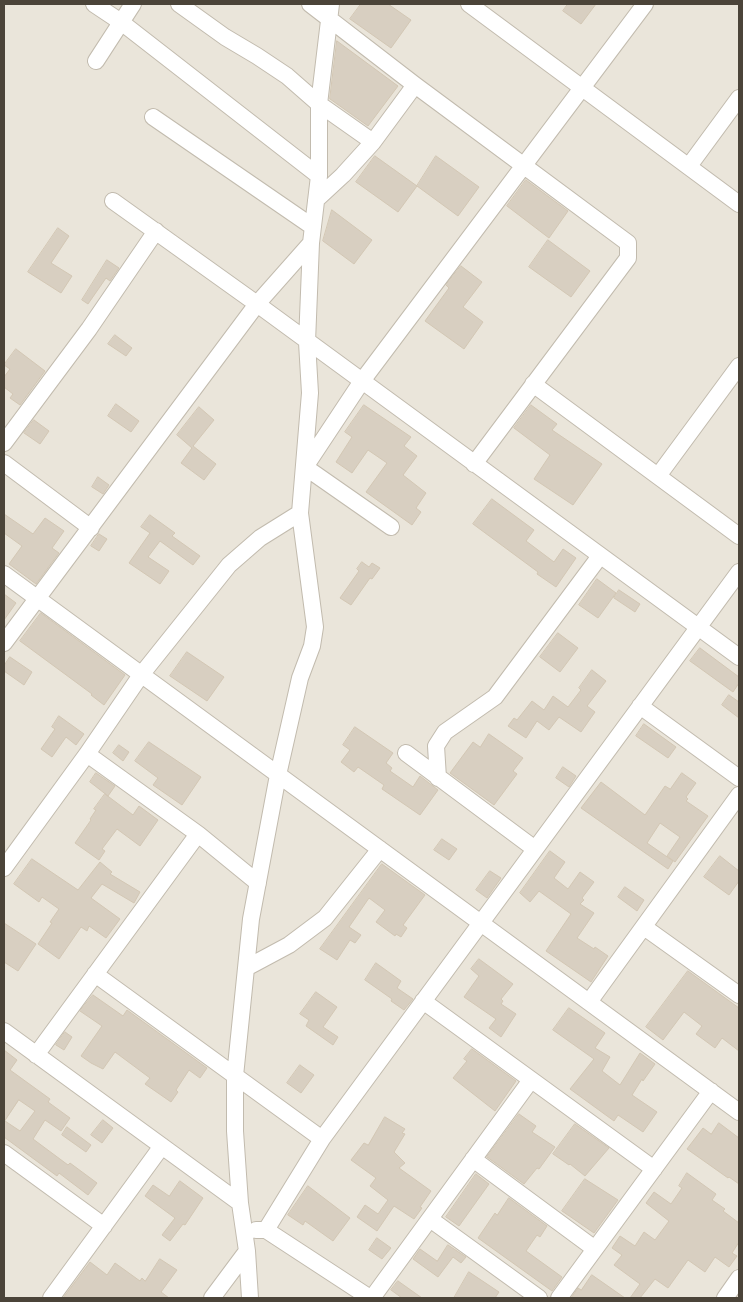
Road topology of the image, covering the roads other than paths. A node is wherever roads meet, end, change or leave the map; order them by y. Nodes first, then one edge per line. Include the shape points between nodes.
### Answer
1 (94, 4) edge
2 (133, 4) edge
3 (179, 4) edge
4 (310, 4) edge
5 (469, 4) edge
6 (645, 4) edge
7 (487, 9) edge
8 (330, 11) edge
9 (121, 22) junction
10 (96, 61) dead end
11 (415, 85) junction
12 (582, 87) junction
13 (739, 98) edge
14 (319, 104) junction
15 (153, 117) dead end
16 (373, 142) junction
17 (523, 164) junction
18 (689, 166) junction
19 (319, 176) junction
20 (316, 200) junction
21 (113, 201) dead end
22 (739, 204) edge
23 (156, 232) junction
24 (312, 235) junction
25 (257, 304) junction
26 (307, 342) junction
27 (739, 366) edge
28 (362, 381) junction
29 (533, 384) junction
30 (4, 443) edge
31 (4, 463) edge
32 (474, 464) junction
33 (305, 467) junction
34 (658, 476) junction
35 (300, 513) junction
36 (391, 527) dead end
37 (91, 528) junction
38 (739, 536) edge
39 (600, 556) junction
40 (739, 572) edge
41 (4, 574) edge
42 (36, 598) junction
43 (698, 627) junction
44 (4, 643) edge
45 (739, 657) edge
46 (142, 675) junction
47 (640, 706) junction
48 (406, 753) dead end
49 (87, 754) junction
50 (278, 774) junction
51 (438, 778) junction
52 (739, 778) edge
53 (739, 795) edge
54 (198, 834) junction
55 (380, 849) junction
56 (535, 849) junction
57 (4, 868) edge
58 (258, 883) junction
59 (481, 923) junction
60 (644, 926) junction
61 (246, 968) junction
62 (96, 974) junction
63 (739, 995) edge
64 (423, 1001) junction
65 (590, 1002) junction
66 (4, 1031) edge
67 (36, 1055) junction
68 (235, 1076) junction
69 (531, 1080) junction
70 (711, 1091) junction
71 (739, 1112) edge
72 (322, 1139) junction
73 (162, 1146) junction
74 (4, 1153) edge
75 (473, 1159) junction
76 (654, 1169) junction
77 (240, 1203) junction
78 (430, 1219) junction
79 (104, 1226) junction
80 (266, 1230) junction
81 (244, 1231) junction
82 (595, 1249) junction
83 (247, 1251) junction
84 (739, 1278) edge
85 (51, 1298) edge
86 (212, 1298) edge
87 (250, 1298) edge
88 (371, 1298) edge
89 (539, 1298) edge
90 (559, 1298) edge
91 (725, 1298) edge

1 - 9 street
2 - 9 street
3 - 14 street via 287,76
4 - 8 street
5 - 7 street
6 - 12 street
7 - 12 street
8 - 11 street
8 - 14 street
9 - 10 street
9 - 19 street
11 - 16 street
11 - 17 street
12 - 17 street
12 - 18 street
13 - 18 street
14 - 16 street
14 - 19 street
15 - 24 street
16 - 20 street
17 - 28 street
17 - 29 street via 628,243 628,258
18 - 22 street
19 - 20 street
20 - 24 street
21 - 23 street
23 - 25 street
23 - 30 street
24 - 25 street
24 - 26 street
25 - 26 street
25 - 37 street
26 - 28 street
26 - 33 street via 310,393
27 - 34 street
28 - 32 street
28 - 33 street
29 - 32 street
29 - 34 street
31 - 37 street
32 - 39 street
33 - 35 street
33 - 36 street
34 - 38 street
35 - 46 street via 260,538 229,565
35 - 50 street via 315,627
37 - 42 street
39 - 43 street
39 - 51 street via 496,697 445,732 436,746
40 - 43 street
41 - 42 street
42 - 44 street
42 - 46 street
43 - 45 street
43 - 47 street
46 - 49 street
46 - 50 street
47 - 52 street
47 - 56 street
48 - 51 street
49 - 54 street
49 - 57 street
50 - 55 street
50 - 58 street
51 - 56 street
53 - 60 street
54 - 58 street
54 - 62 street
55 - 59 street
55 - 61 street via 325,918 289,945
56 - 59 street
58 - 61 street
59 - 64 street
59 - 65 street
60 - 63 street
60 - 65 street
61 - 68 street
62 - 67 street
62 - 68 street
64 - 69 street
64 - 72 street
65 - 70 street
66 - 67 street
67 - 73 street
68 - 72 street
68 - 77 street
69 - 75 street
69 - 76 street
70 - 71 street
70 - 76 street
72 - 80 street
73 - 77 street
73 - 79 street
74 - 79 street
75 - 78 street
75 - 82 street
76 - 82 street
77 - 81 street
78 - 88 street
78 - 89 street
79 - 85 street
80 - 81 street
80 - 88 street
81 - 83 street
82 - 90 street
83 - 86 street
83 - 87 street
84 - 91 street

